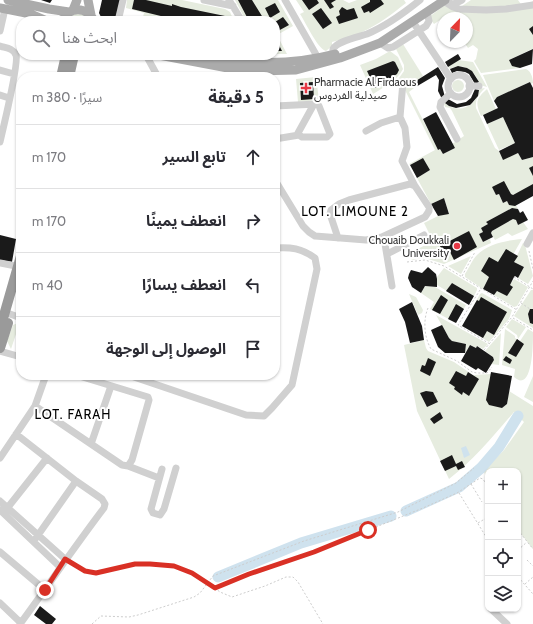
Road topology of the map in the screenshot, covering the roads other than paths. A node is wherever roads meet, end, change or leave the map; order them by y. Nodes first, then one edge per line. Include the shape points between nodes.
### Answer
1 (77, 0) edge
2 (88, 0) edge
3 (123, 0) edge
4 (204, 0) edge
5 (285, 0) edge
6 (420, 0) edge
7 (462, 0) edge
8 (443, 1) edge
9 (231, 3) edge
10 (7, 4) edge
11 (533, 4) edge
12 (71, 11) junction
13 (427, 12) junction
14 (414, 14) junction
15 (36, 16) edge
16 (65, 16) edge
17 (90, 16) edge
18 (92, 16) edge
19 (119, 16) edge
20 (239, 16) edge
21 (0, 31) edge
22 (419, 31) junction
23 (380, 42) junction
24 (0, 46) edge
25 (16, 53) edge
26 (17, 60) edge
27 (65, 60) edge
28 (73, 60) edge
29 (149, 60) edge
30 (196, 60) edge
31 (213, 60) edge
32 (319, 61) junction
33 (265, 63) edge
34 (225, 64) junction
35 (0, 70) edge
36 (62, 72) edge
37 (70, 72) edge
38 (155, 72) edge
39 (14, 74) junction
40 (450, 79) junction
41 (403, 82) dead end
42 (469, 86) junction
43 (479, 86) dead end
44 (451, 93) junction
45 (0, 95) edge
46 (9, 98) junction
47 (314, 104) junction
48 (280, 106) edge
49 (400, 117) junction
50 (2, 122) edge
51 (366, 131) dead end
52 (299, 135) junction
53 (280, 138) edge
54 (457, 139) dead end
55 (0, 142) edge
56 (415, 186) junction
57 (280, 188) edge
58 (533, 233) edge
59 (424, 234) dead end
60 (382, 237) junction
61 (338, 238) junction
62 (527, 244) road end
63 (280, 248) edge
64 (387, 254) junction
65 (0, 263) edge
66 (16, 266) edge
67 (16, 280) edge
68 (392, 286) dead end
69 (16, 291) edge
70 (5, 316) edge
71 (16, 317) edge
72 (0, 329) edge
73 (0, 349) edge
74 (16, 356) edge
75 (44, 380) edge
76 (92, 380) edge
77 (143, 380) edge
78 (111, 386) junction
79 (35, 406) junction
80 (16, 434) junction
81 (91, 444) junction
82 (0, 458) edge
83 (47, 458) junction
84 (128, 466) junction
85 (176, 468) dead end
86 (162, 469) dead end
87 (159, 478) junction
88 (76, 481) junction
89 (0, 501) edge
90 (4, 510) edge
91 (36, 538) junction
92 (0, 552) edge
93 (65, 559) junction
94 (60, 567) junction
95 (45, 590) junction
96 (0, 603) edge
97 (494, 612) edge
98 (21, 623) edge
99 (507, 624) edge

1 - 12 main road
2 - 18 main road
3 - 19 street
4 - 9 street
5 - 32 street
6 - 14 street
7 - 8 street via 454,4
8 - 11 street via 462,10 506,9
8 - 13 main road
8 - 14 main road
9 - 20 street
10 - 12 main road
10 - 15 main road
10 - 21 street
12 - 16 main road
12 - 17 main road via 81,10
13 - 14 main road
13 - 22 street via 429,24
14 - 22 street
14 - 23 main road
14 - 32 main road
22 - 23 street via 393,47 388,48
22 - 40 street
23 - 32 main road via 356,53
24 - 25 street
26 - 39 street
27 - 36 highway
28 - 37 highway
29 - 38 street
30 - 34 main road
31 - 34 main road
32 - 33 main road via 296,70
33 - 34 main road via 255,71
35 - 39 street
39 - 46 street
40 - 42 street via 458,75 464,77
40 - 44 street via 448,86
41 - 49 street
42 - 43 street
42 - 44 street via 462,97
44 - 54 street via 441,102 440,107
45 - 46 street
46 - 50 street
47 - 48 street
47 - 52 street
47 - 52 street via 319,106 330,134 327,137
49 - 51 street
49 - 56 street via 405,128 407,147 402,161
50 - 55 street
52 - 53 street
56 - 60 street via 429,207 428,214
56 - 61 street via 406,185 349,200 334,207 330,214
57 - 61 street via 308,232 315,236
58 - 62 street
59 - 64 street
60 - 61 street via 366,240
60 - 64 street
63 - 77 street via 306,252 315,258 317,269 292,385 264,416 246,415
64 - 68 street
65 - 66 street
67 - 70 highway
69 - 70 highway
70 - 71 street
70 - 72 highway
70 - 73 highway
73 - 74 street
75 - 79 street
76 - 78 street
78 - 81 street
78 - 84 street via 146,396 149,400
79 - 80 street
79 - 81 street
80 - 82 street
80 - 83 street
81 - 84 street via 122,465
83 - 88 street
83 - 90 street
84 - 87 street
85 - 87 street via 160,515 151,509
86 - 87 street
88 - 91 street
88 - 93 street via 102,499 105,504
89 - 90 street
90 - 91 street
91 - 93 street
91 - 94 street
92 - 95 street
93 - 94 street
94 - 95 street
95 - 98 street
96 - 98 street
97 - 99 street

